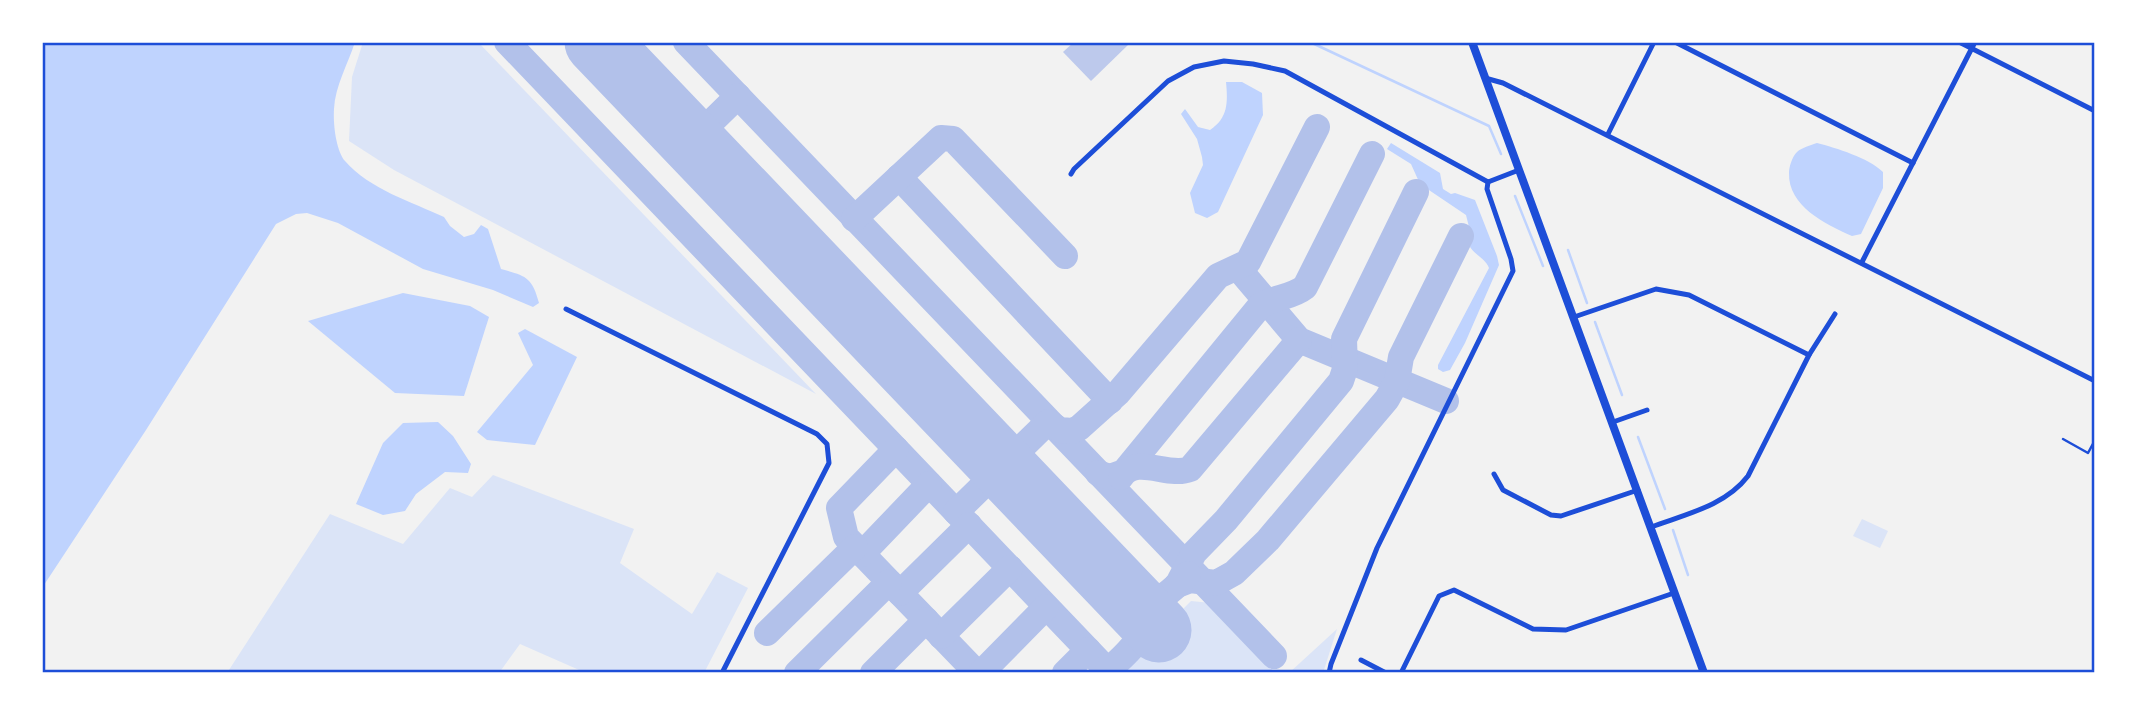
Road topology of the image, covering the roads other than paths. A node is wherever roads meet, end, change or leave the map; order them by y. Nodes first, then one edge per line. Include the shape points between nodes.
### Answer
1 (1472, 42) edge
2 (1654, 42) edge
3 (1675, 42) edge
4 (1959, 42) edge
5 (1975, 42) edge
6 (1972, 49) junction
7 (1485, 78) junction
8 (2095, 111) edge
9 (1608, 134) junction
10 (1913, 163) junction
11 (1519, 170) junction
12 (1071, 174) dead end
13 (1488, 181) junction
14 (1862, 262) junction
15 (566, 309) dead end
16 (1835, 314) dead end
17 (1574, 317) junction
18 (1809, 355) junction
19 (2095, 381) edge
20 (1647, 410) dead end
21 (1613, 422) junction
22 (2063, 439) dead end
23 (2095, 440) edge
24 (1494, 474) dead end
25 (1638, 490) junction
26 (1651, 527) junction
27 (1674, 593) junction
28 (1361, 660) dead end
29 (722, 673) edge
30 (1329, 673) edge
31 (1386, 673) edge
32 (1401, 673) edge
33 (1704, 673) edge

1 - 7 main road
2 - 9 street
3 - 10 street
4 - 6 street
5 - 6 street
6 - 8 street
6 - 10 street
7 - 9 street
7 - 11 main road
9 - 14 street
10 - 14 street
11 - 13 street
11 - 17 main road
12 - 13 street via 1168,81 1194,67 1224,61 1285,71
13 - 30 street via 1513,271 1377,548
14 - 19 street
15 - 29 street via 817,434 827,444 829,463
16 - 18 street
17 - 18 street via 1656,289 1674,290
17 - 21 main road
18 - 26 street via 1740,486 1721,500
20 - 21 street
21 - 25 main road
22 - 23 lane via 2088,453
24 - 25 street via 1503,490 1560,516
25 - 26 main road
26 - 27 main road
27 - 32 street via 1566,630 1533,629 1454,590 1439,596
27 - 33 main road
28 - 31 street

